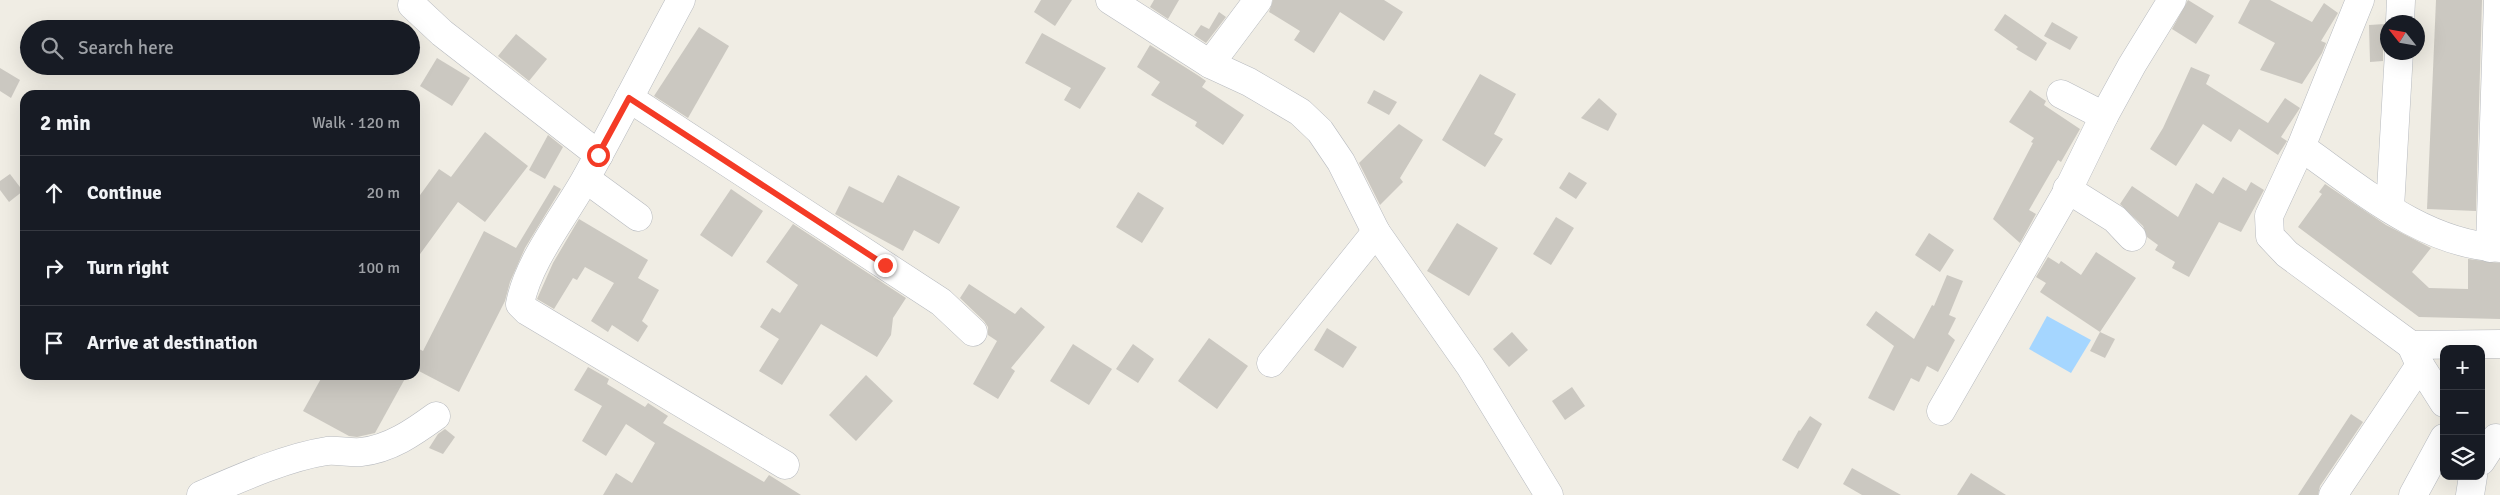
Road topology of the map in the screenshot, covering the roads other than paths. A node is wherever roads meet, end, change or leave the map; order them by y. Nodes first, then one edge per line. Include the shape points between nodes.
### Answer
1 (681, 0) edge
2 (1110, 0) edge
3 (1258, 0) edge
4 (2172, 0) edge
5 (2360, 0) edge
6 (2402, 0) edge
7 (2498, 0) edge
8 (412, 5) dead end
9 (2401, 15) edge
10 (2398, 60) edge
11 (1210, 64) junction
12 (2061, 94) dead end
13 (629, 98) junction
14 (2104, 116) junction
15 (2301, 147) junction
16 (598, 155) junction
17 (586, 179) junction
18 (2067, 189) junction
19 (2390, 208) junction
20 (638, 217) dead end
21 (1376, 232) junction
22 (2132, 236) dead end
23 (2495, 248) edge
24 (973, 332) dead end
25 (2500, 344) edge
26 (2416, 355) junction
27 (1271, 362) dead end
28 (2440, 396) edge
29 (1941, 411) dead end
30 (436, 416) dead end
31 (2492, 436) edge
32 (2440, 445) edge
33 (2485, 452) edge
34 (785, 465) dead end
35 (2472, 480) edge
36 (201, 495) edge
37 (1549, 495) edge
38 (2333, 495) edge
39 (2413, 495) edge
40 (2470, 495) edge

1 - 13 street
2 - 11 street
3 - 11 street
4 - 14 street
5 - 15 street
6 - 9 street
7 - 23 street
8 - 16 street via 447,37
10 - 19 street
11 - 21 street via 1300,112 1320,131
12 - 14 street
13 - 16 street
13 - 24 street via 941,302
14 - 18 street
15 - 19 street
15 - 26 street via 2268,216 2270,236 2287,254
16 - 17 street
17 - 20 street
17 - 34 street via 553,230 522,291 520,304 527,312
18 - 22 street via 2114,219
18 - 29 street
19 - 23 street via 2432,232
21 - 27 street
21 - 37 street via 1470,366
25 - 26 street
26 - 28 street
26 - 38 street
30 - 36 street via 406,438 363,452 319,453 256,471
31 - 33 street
32 - 39 street
35 - 40 street

